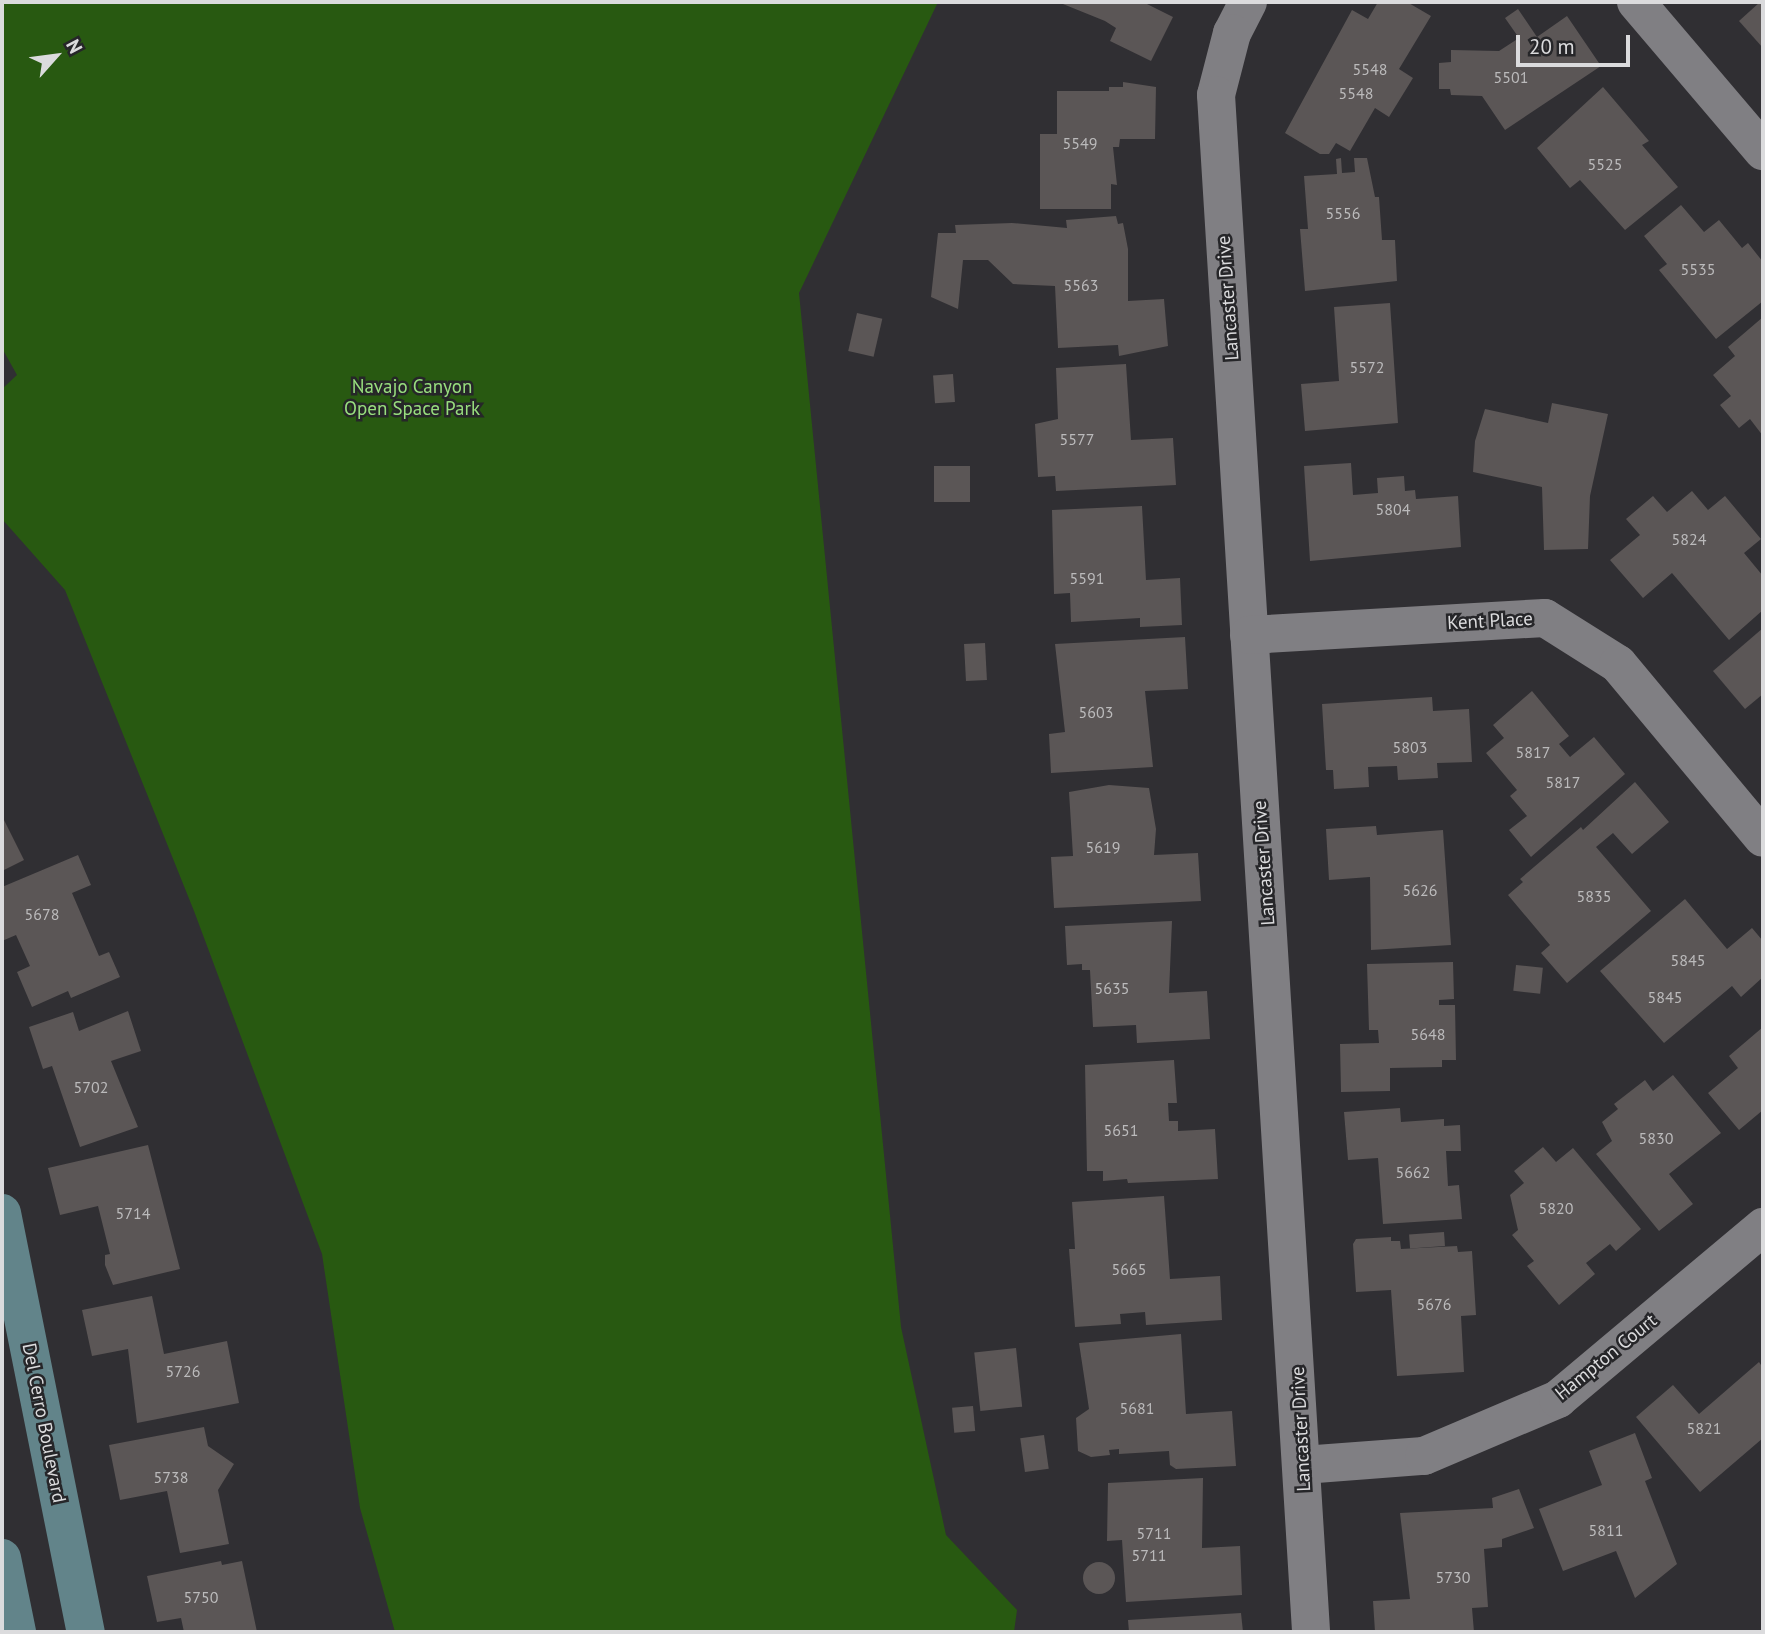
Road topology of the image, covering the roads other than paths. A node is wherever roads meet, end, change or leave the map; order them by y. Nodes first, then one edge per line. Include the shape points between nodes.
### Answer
1 (1248, 2) edge
2 (1636, 2) edge
3 (1763, 151) edge
4 (1249, 635) junction
5 (1763, 838) edge
6 (2, 1213) edge
7 (1763, 1227) edge
8 (1303, 1465) junction
9 (2, 1558) edge
10 (17, 1632) edge
11 (86, 1632) edge
12 (1311, 1632) edge

1 - 4 street, Lancaster Drive via 1229,43 1216,95
2 - 3 street
4 - 5 street, Kent Place via 1545,618 1618,664
4 - 8 street, Lancaster Drive
6 - 11 street, Del Cerro Boulevard
7 - 8 street, Hampton Court via 1558,1399 1424,1456
8 - 12 street, Lancaster Drive
9 - 10 street

